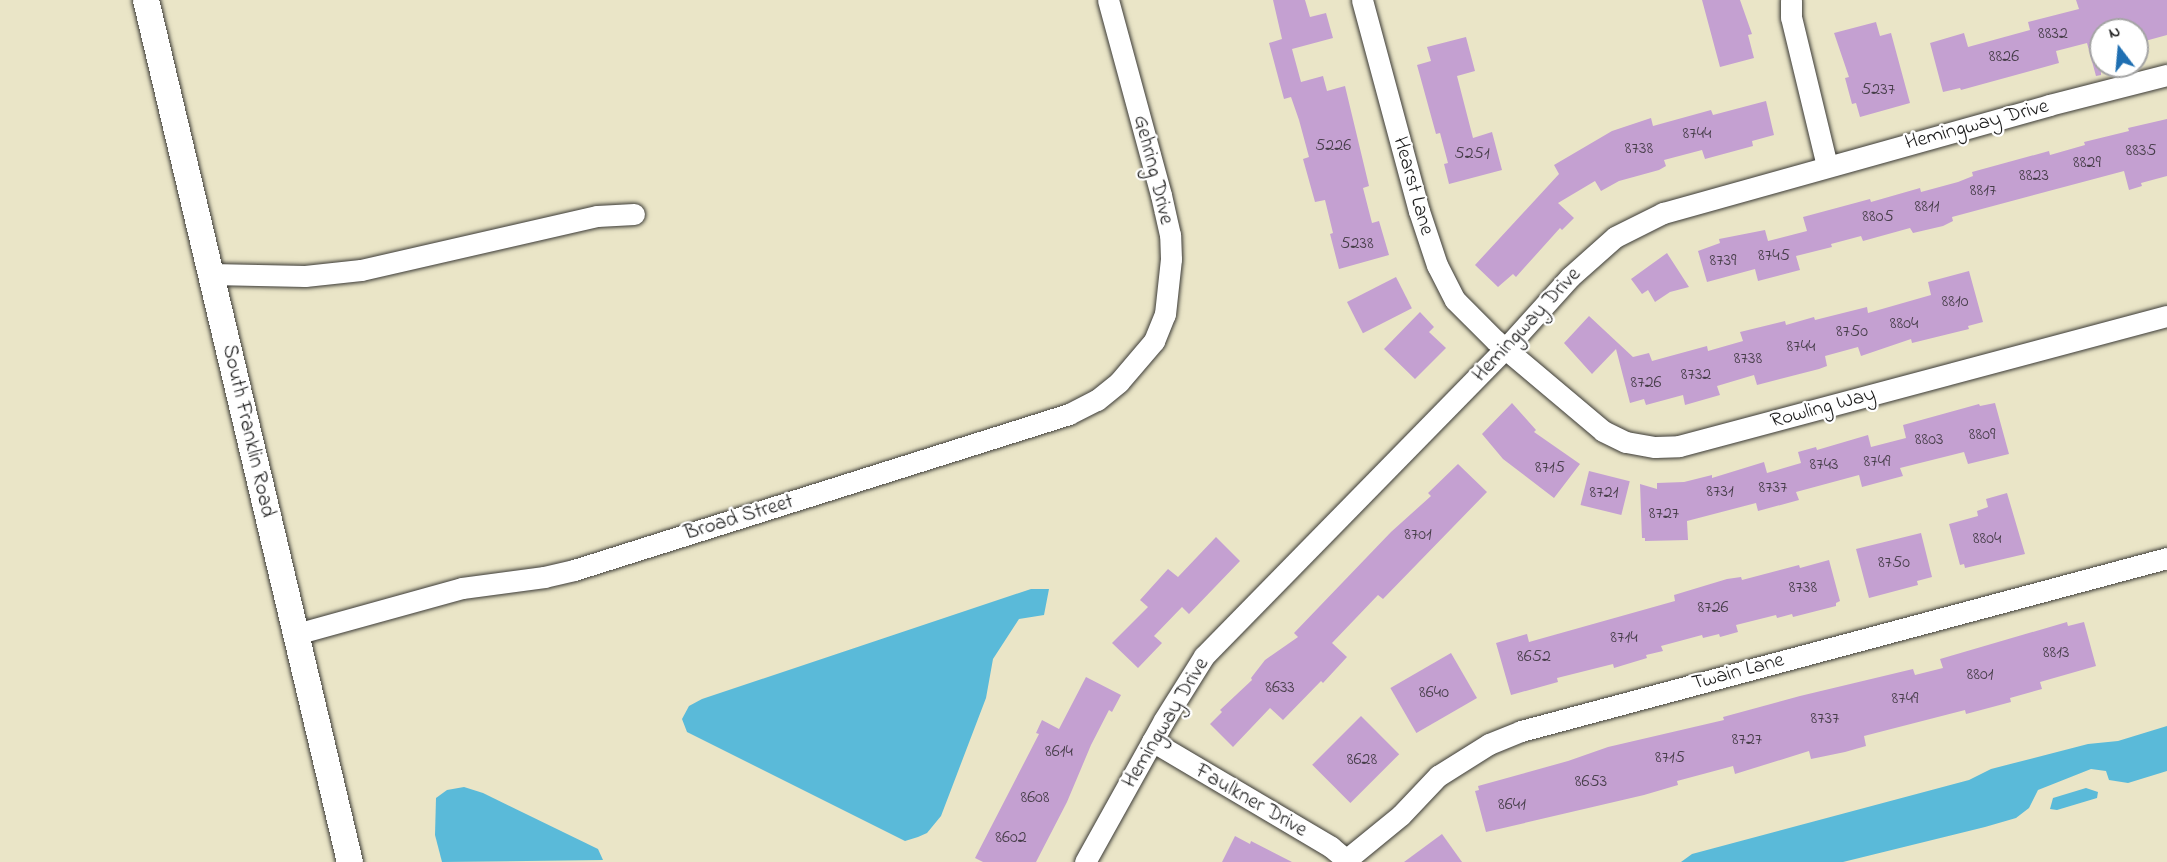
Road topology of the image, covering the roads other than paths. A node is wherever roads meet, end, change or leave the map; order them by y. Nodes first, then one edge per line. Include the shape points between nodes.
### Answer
1 (146, 0) edge
2 (1108, 0) edge
3 (1362, 0) edge
4 (1791, 0) edge
5 (2167, 75) edge
6 (1827, 166) junction
7 (633, 214) dead end
8 (211, 274) junction
9 (2167, 316) edge
10 (1154, 341) joint
11 (1505, 349) junction
12 (2167, 558) edge
13 (296, 634) junction
14 (1152, 741) junction
15 (1347, 861) edge
16 (350, 862) edge
17 (1085, 862) edge

1 - 8 main road, South Franklin Road
2 - 10 street, Gehring Drive via 1170,235 1170,287
3 - 11 street, Hearst Lane via 1437,265 1455,300
4 - 6 street via 1791,17
5 - 6 street, Hemingway Drive
6 - 11 street, Hemingway Drive via 1663,213 1615,237 1570,278
7 - 8 street via 597,216 361,270 305,276
8 - 13 main road, South Franklin Road
9 - 11 street, Rowling Way via 1679,446 1626,442 1603,431
10 - 13 street, Broad Street via 1119,382 1097,400 1069,414 574,570 452,591
11 - 14 street, Hemingway Drive via 1204,656
12 - 15 street, Twain Lane via 1521,730 1489,744 1437,776 1401,815
13 - 16 main road, South Franklin Road
14 - 15 street, Faulkner Drive via 1331,847
14 - 17 street, Hemingway Drive

